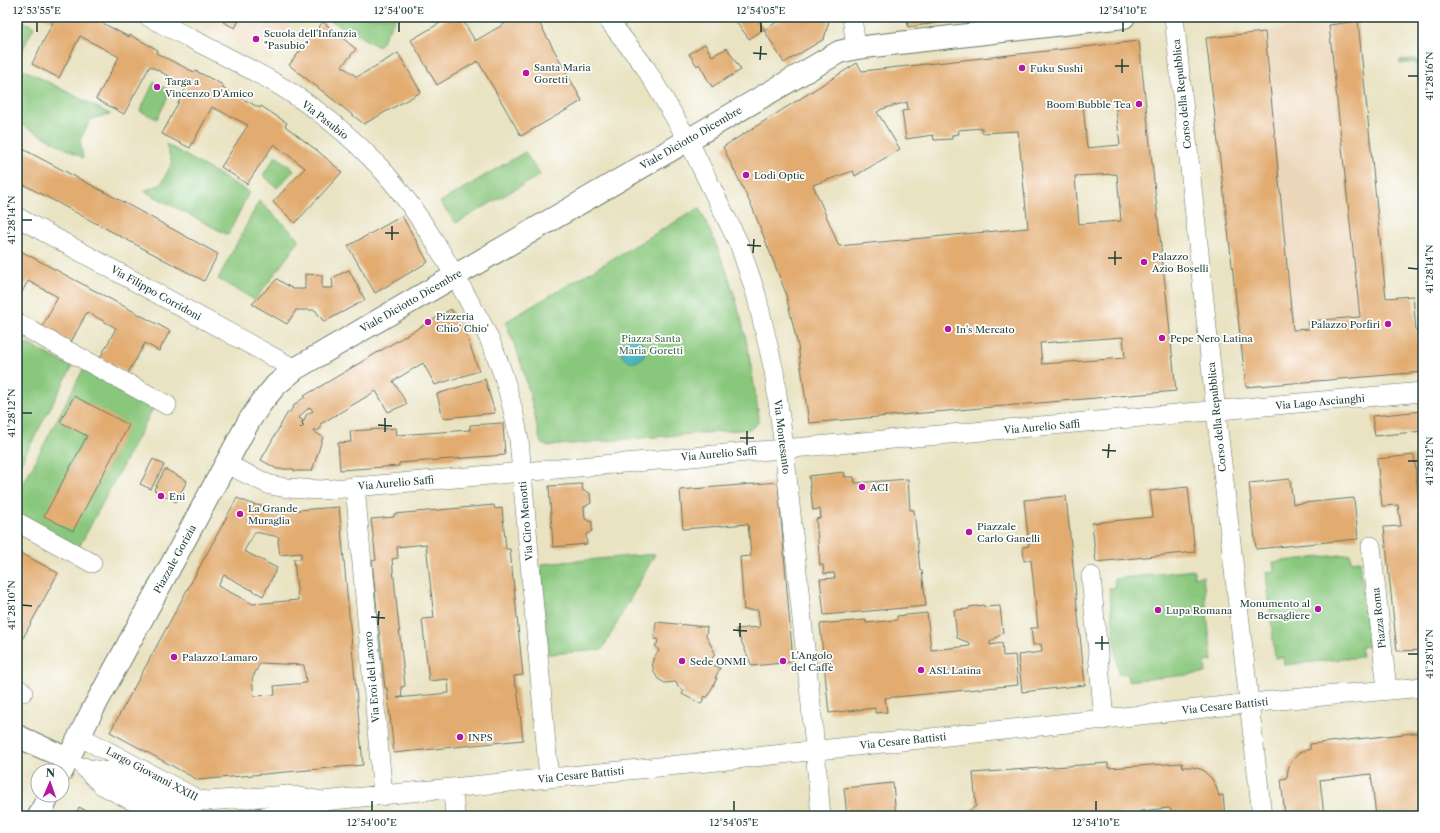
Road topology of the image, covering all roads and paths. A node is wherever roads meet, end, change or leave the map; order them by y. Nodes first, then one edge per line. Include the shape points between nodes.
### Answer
1 (149, 17) edge
2 (606, 17) edge
3 (852, 17) edge
4 (1124, 17) edge
5 (1174, 17) edge
6 (856, 48) junction
7 (688, 140) junction
8 (17, 217) edge
9 (454, 276) junction
10 (17, 323) edge
11 (295, 369) junction
12 (1423, 392) edge
13 (167, 405) dead end
14 (1216, 412) junction
15 (784, 448) junction
16 (226, 464) junction
17 (522, 471) junction
18 (355, 486) junction
19 (17, 522) edge
20 (1371, 546) dead end
21 (92, 563) dead end
22 (1091, 576) dead end
23 (1423, 687) edge
24 (1387, 689) junction
25 (1250, 704) junction
26 (1104, 720) junction
27 (17, 736) edge
28 (80, 736) junction
29 (816, 750) junction
30 (72, 766) edge
31 (549, 778) junction
32 (453, 788) junction
33 (383, 796) junction
34 (323, 801) junction
35 (45, 803) edge
36 (293, 815) edge
37 (39, 816) edge
38 (162, 816) edge
39 (194, 816) edge
40 (266, 816) edge
41 (455, 816) edge
42 (821, 816) edge
43 (1262, 816) edge

1 - 9 street, Via Pasubio via 270,80 349,138 385,173 424,223
2 - 7 street, Via Montesanto via 645,67
3 - 6 street
4 - 6 main road, Viale Diciotto Dicembre
5 - 14 street, Corso della Repubblica
6 - 7 main road, Viale Diciotto Dicembre via 830,56
7 - 9 main road, Viale Diciotto Dicembre
7 - 15 street, Via Montesanto via 740,246 756,294 774,371
8 - 11 street, Via Filippo Corridoni
9 - 11 main road, Viale Diciotto Dicembre
9 - 17 street, Via Ciro Menotti via 490,340 504,375 515,417
10 - 13 street
11 - 16 main road, Piazzale Gorizia via 276,385 262,402
12 - 14 street, Via Lago Ascianghi
14 - 15 street, Via Aurelio Saffi
14 - 25 street, Corso della Repubblica
15 - 17 street, Via Aurelio Saffi
15 - 29 street, Via Montesanto
16 - 18 street, Via Aurelio Saffi via 270,485 287,488 321,490
16 - 28 main road, Piazzale Gorizia
17 - 18 street, Via Aurelio Saffi
17 - 31 street, Via Ciro Menotti
18 - 33 street, Via Eroi del Lavoro
19 - 21 street
20 - 24 street, Piazza Roma
22 - 26 street
23 - 24 street, Via Cesare Battisti
24 - 25 street, Via Cesare Battisti
25 - 26 street, Via Cesare Battisti
25 - 43 street, Corso della Repubblica
26 - 29 street, Via Cesare Battisti
27 - 30 main road
28 - 30 main road, Piazzale Gorizia
28 - 34 street, Largo Giovanni XXIII via 199,800 208,802 288,795
29 - 31 street, Via Cesare Battisti
29 - 42 street, Via Montesanto
30 - 38 street via 102,785
30 - 39 street, Largo Giovanni XXIII via 109,772
31 - 32 street, Via Cesare Battisti
32 - 33 street, Via Cesare Battisti
32 - 41 street
33 - 34 street, Largo Giovanni XXIII
34 - 36 street, Largo Giovanni XXIII
35 - 37 main road
36 - 40 street, Largo Giovanni XXIII

